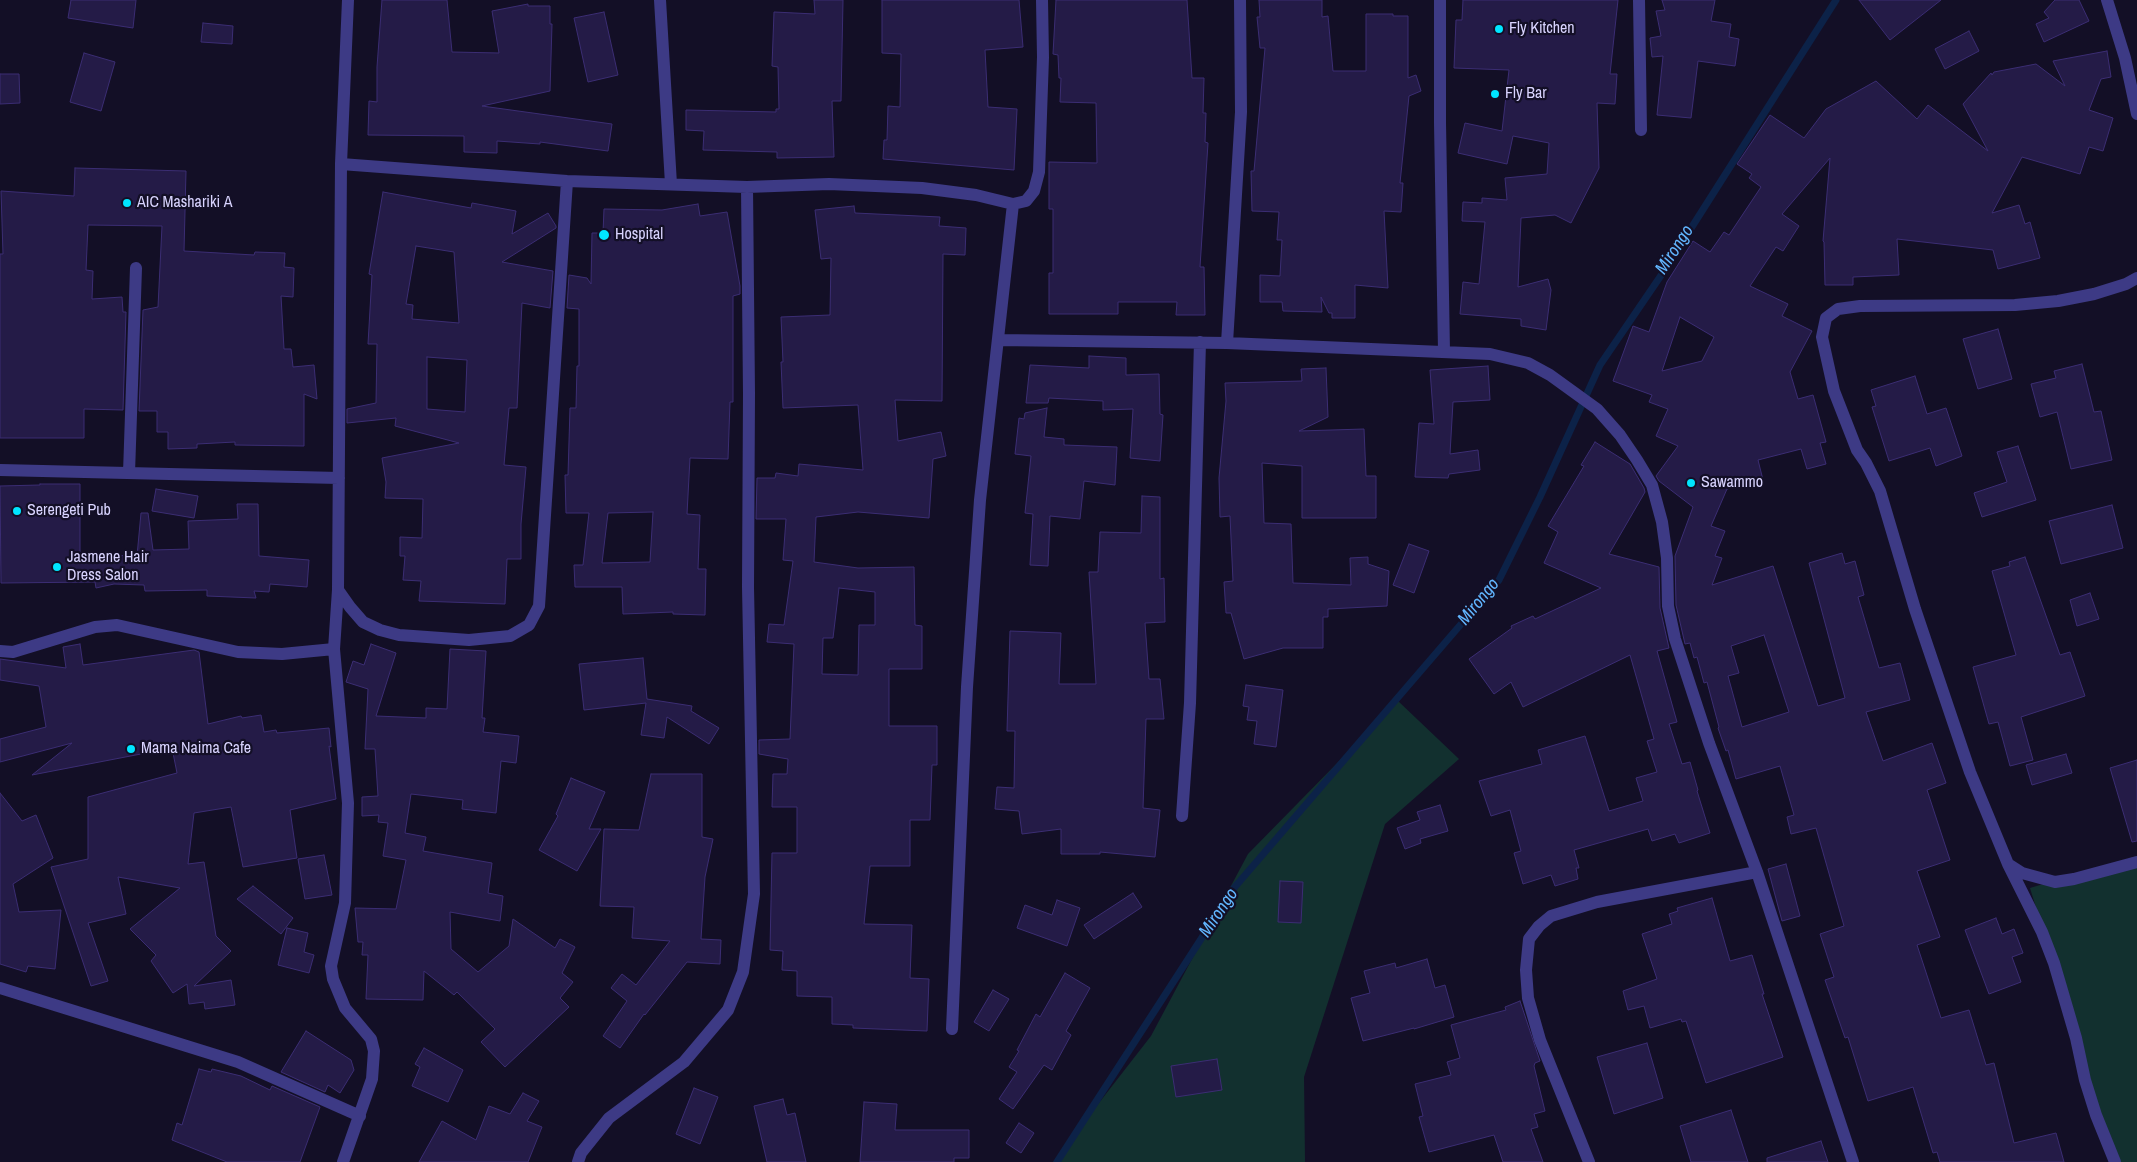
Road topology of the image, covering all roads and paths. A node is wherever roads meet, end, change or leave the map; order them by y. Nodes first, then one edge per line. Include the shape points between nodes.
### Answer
1 (348, 0) edge
2 (660, 0) edge
3 (1042, 0) edge
4 (1240, 0) edge
5 (1440, 0) edge
6 (1639, 0) edge
7 (2106, 0) edge
8 (2137, 114) edge
9 (1641, 130) dead end
10 (341, 164) junction
11 (567, 181) junction
12 (671, 184) junction
13 (747, 187) junction
14 (1013, 204) junction
15 (136, 268) dead end
16 (2137, 278) edge
17 (998, 340) junction
18 (1200, 342) junction
19 (1227, 343) junction
20 (1444, 352) junction
21 (0, 470) edge
22 (129, 473) junction
23 (339, 478) junction
24 (338, 590) junction
25 (334, 649) junction
26 (0, 651) edge
27 (1182, 816) dead end
28 (2137, 862) edge
29 (2008, 864) junction
30 (1757, 872) junction
31 (0, 988) edge
32 (952, 1029) dead end
33 (360, 1116) junction
34 (343, 1162) edge
35 (578, 1162) edge
36 (1589, 1162) edge
37 (1853, 1162) edge
38 (2116, 1162) edge

1 - 10 street
2 - 12 street
3 - 14 street via 1039,172 1034,191 1026,201
4 - 19 street via 1241,112
5 - 20 street
6 - 9 street
7 - 8 street via 2125,58
10 - 11 street
10 - 23 street
11 - 12 street
11 - 24 street via 539,606 529,625 510,636 469,640 399,635 363,622
12 - 13 street
13 - 14 street via 829,184 922,188
13 - 35 street via 748,587 754,894 742,972 728,1010 684,1062 609,1118 581,1153
14 - 17 street
15 - 22 street
16 - 29 street via 2094,294 2058,301 2015,305 1860,306 1838,309 1826,318 1822,337 1834,391 1857,450 1880,492 1970,772
17 - 18 street
17 - 32 street via 980,500 967,687
18 - 19 street
18 - 27 street via 1190,704
19 - 20 street
20 - 30 street via 1490,354 1528,363 1550,375 1597,409 1637,460 1652,485 1662,522 1668,606 1675,639
21 - 22 street
22 - 23 street
23 - 24 street
24 - 25 street
25 - 26 street via 282,654 238,652 117,625 95,627 13,652
25 - 33 street via 348,803 345,903 331,966 345,1008 372,1039 372,1079
28 - 29 street via 2055,882 2022,873
29 - 38 street via 2054,963 2085,1080
30 - 36 street via 1597,902 1560,913 1539,926 1529,940 1528,998 1540,1040
30 - 37 street
31 - 33 street via 238,1062
33 - 34 street

